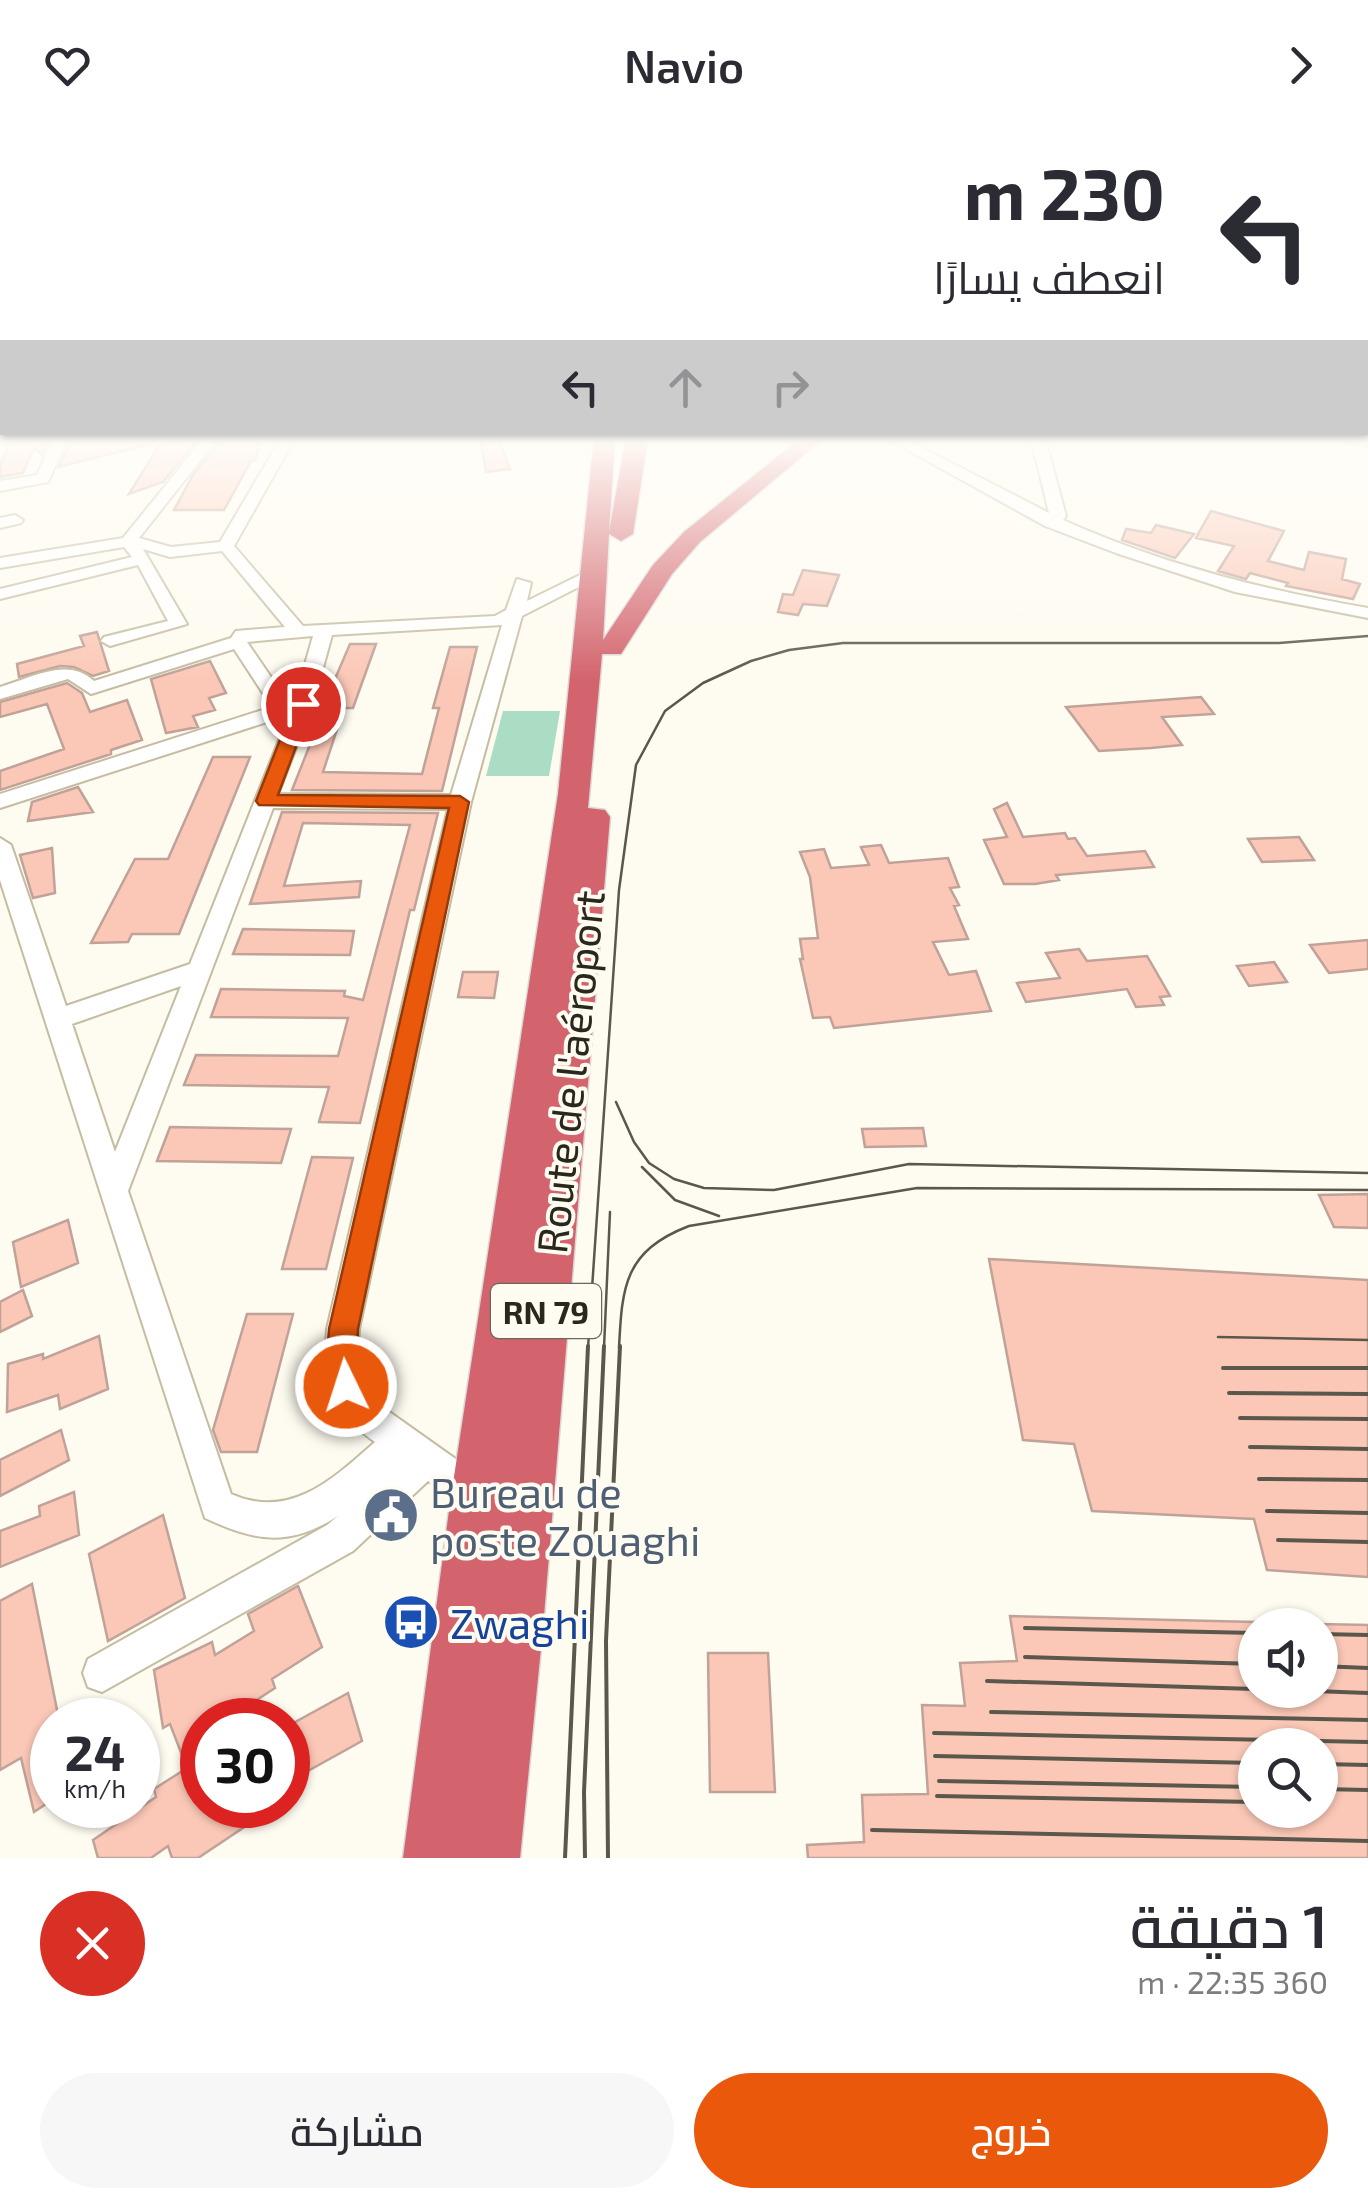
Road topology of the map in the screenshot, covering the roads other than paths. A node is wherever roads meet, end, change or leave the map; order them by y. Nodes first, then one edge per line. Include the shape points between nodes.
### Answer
1 (146, 519) edge
2 (242, 519) edge
3 (599, 519) edge
4 (622, 519) edge
5 (714, 519) edge
6 (1041, 519) edge
7 (1056, 519) edge
8 (1052, 524) junction
9 (128, 542) junction
10 (226, 546) junction
11 (143, 559) junction
12 (0, 562) edge
13 (594, 574) junction
14 (523, 583) dead end
15 (0, 594) edge
16 (1368, 613) edge
17 (516, 615) junction
18 (324, 630) junction
19 (297, 631) junction
20 (110, 641) dead end
21 (238, 642) junction
22 (611, 648) junction
23 (0, 693) edge
24 (294, 707) junction
25 (0, 801) edge
26 (266, 801) junction
27 (460, 802) junction
28 (0, 845) edge
29 (202, 969) junction
30 (58, 1018) junction
31 (113, 1193) junction
32 (414, 1451) junction
33 (476, 1494) junction
34 (515, 1628) junction
35 (102, 1672) dead end
36 (449, 1707) junction
37 (411, 1858) edge
38 (435, 1858) edge
39 (488, 1858) edge
40 (503, 1858) edge

1 - 9 street
2 - 10 street
3 - 13 highway, Route de l'aéroport / RN 79
4 - 22 highway, RN 79
5 - 22 highway via 662,570
6 - 8 street
7 - 8 street
8 - 16 street via 1216,581
9 - 10 street via 170,552
9 - 11 street
9 - 12 street
10 - 19 street
11 - 15 street
11 - 20 street via 178,624
13 - 17 street
13 - 33 highway, Route de l'aéroport / RN 79 via 557,918
14 - 17 street
17 - 18 street via 477,624
17 - 27 street
18 - 19 street
18 - 24 street
19 - 21 street via 253,632
21 - 23 street via 92,688 67,673
21 - 24 street
22 - 34 highway, Route de l'aéroport / RN 79
24 - 25 street
24 - 26 street
26 - 27 street
26 - 29 street
27 - 32 street via 343,1329 346,1386 359,1411
28 - 30 street
29 - 30 street
29 - 31 street
30 - 31 street
31 - 32 street via 216,1506 238,1519 300,1518
32 - 33 street
32 - 35 street via 340,1538
33 - 36 highway, RN 79
34 - 39 highway, Route de l'aéroport / RN 79
34 - 40 highway, RN 79
36 - 37 highway, RN 79
36 - 38 highway, RN 79

